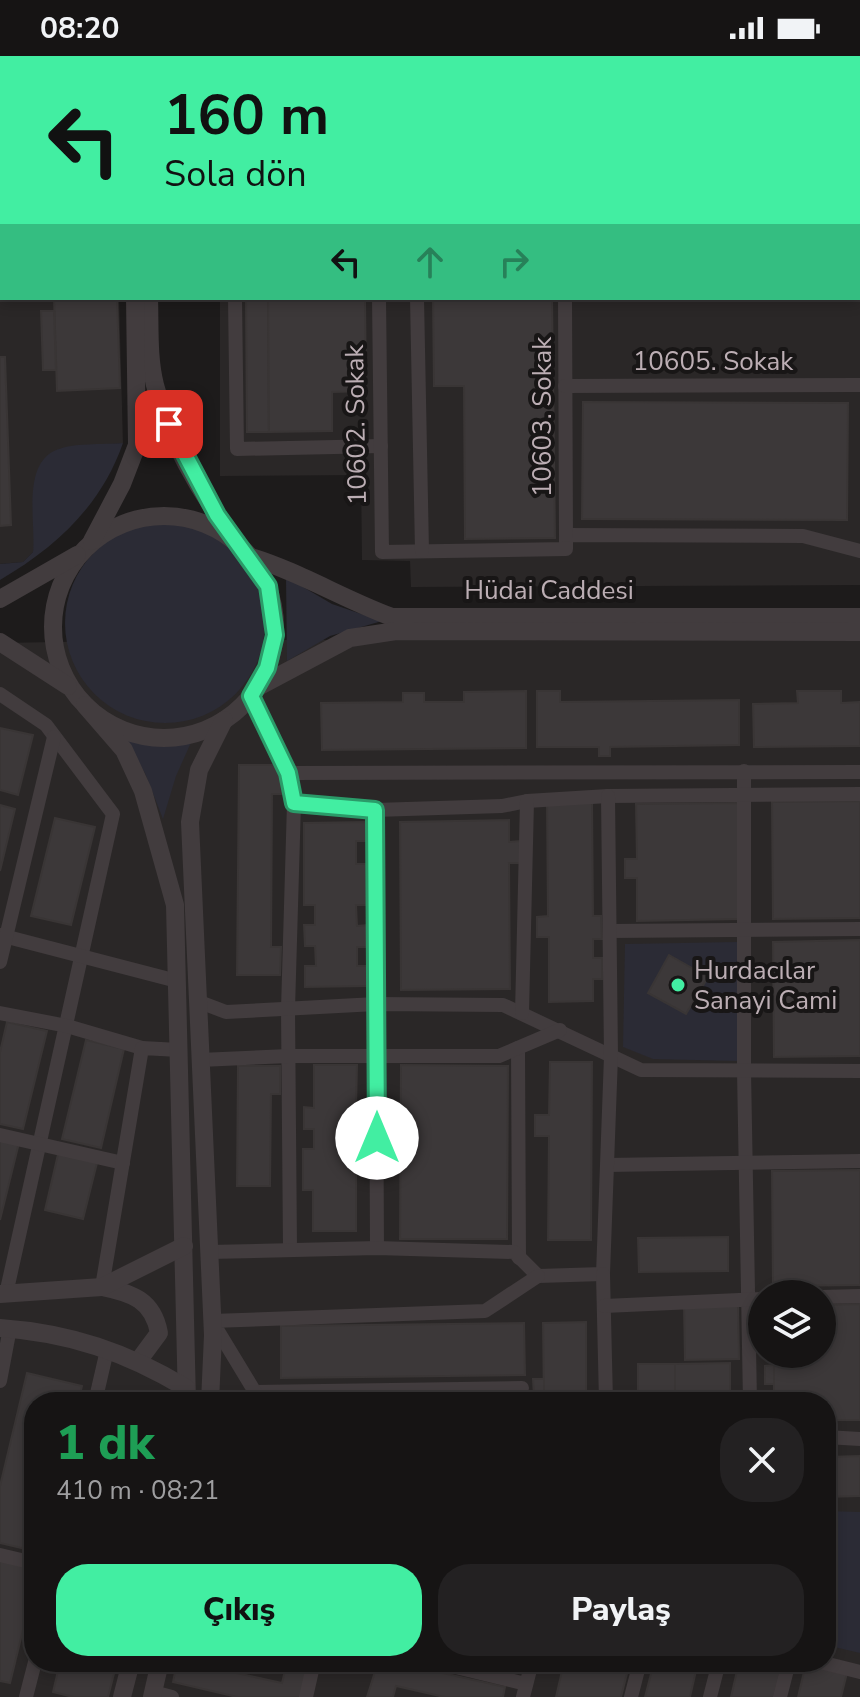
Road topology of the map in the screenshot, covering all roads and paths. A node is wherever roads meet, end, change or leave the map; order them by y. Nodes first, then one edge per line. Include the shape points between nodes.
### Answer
1 (135, 300) edge
2 (149, 300) edge
3 (235, 300) edge
4 (379, 300) edge
5 (417, 300) edge
6 (565, 300) edge
7 (860, 385) edge
8 (565, 386) junction
9 (381, 446) junction
10 (566, 535) junction
11 (87, 548) junction
12 (244, 550) junction
13 (422, 551) junction
14 (860, 551) edge
15 (0, 599) edge
16 (860, 617) edge
17 (860, 632) edge
18 (0, 642) edge
19 (71, 687) junction
20 (254, 692) junction
21 (0, 694) edge
22 (85, 705) junction
23 (224, 720) junction
24 (54, 737) junction
25 (744, 771) junction
26 (860, 772) edge
27 (288, 773) junction
28 (860, 794) edge
29 (743, 795) junction
30 (608, 796) junction
31 (527, 801) junction
32 (294, 803) junction
33 (375, 810) junction
34 (860, 929) edge
35 (743, 930) junction
36 (611, 931) junction
37 (3, 935) edge
38 (83, 956) junction
39 (0, 962) edge
40 (177, 981) junction
41 (197, 1001) junction
42 (376, 1004) junction
43 (288, 1009) junction
44 (0, 1013) edge
45 (522, 1013) junction
46 (67, 1026) junction
47 (560, 1030) junction
48 (142, 1048) junction
49 (518, 1048) junction
50 (179, 1050) junction
51 (289, 1056) junction
52 (377, 1056) junction
53 (611, 1056) junction
54 (200, 1060) junction
55 (744, 1071) junction
56 (860, 1071) edge
57 (0, 1135) edge
58 (40, 1144) junction
59 (746, 1161) junction
60 (860, 1161) edge
61 (123, 1163) junction
62 (607, 1165) junction
63 (184, 1246) junction
64 (290, 1248) junction
65 (377, 1248) junction
66 (209, 1252) junction
67 (519, 1258) junction
68 (603, 1274) junction
69 (538, 1276) junction
70 (754, 1280) edge
71 (102, 1287) junction
72 (3, 1294) edge
73 (860, 1296) edge
74 (836, 1297) edge
75 (748, 1299) edge
76 (604, 1306) junction
77 (212, 1321) junction
78 (5, 1328) edge
79 (107, 1350) junction
80 (139, 1360) junction
81 (752, 1368) edge
82 (0, 1381) edge
83 (522, 1388) dead end
84 (97, 1392) edge
85 (182, 1392) edge
86 (186, 1392) edge
87 (210, 1392) edge
88 (255, 1392) edge
89 (405, 1392) edge
90 (606, 1392) edge
91 (750, 1392) edge
92 (836, 1438) edge
93 (860, 1439) edge
94 (0, 1555) edge
95 (24, 1561) edge
96 (836, 1666) edge
97 (32, 1672) edge
98 (128, 1672) edge
99 (158, 1672) edge
100 (312, 1672) edge
101 (467, 1672) edge
102 (637, 1672) edge
103 (716, 1672) edge
104 (786, 1672) edge
105 (860, 1672) edge
106 (525, 1690) edge
107 (152, 1695) edge
108 (26, 1697) edge
109 (122, 1697) edge
110 (172, 1697) edge
111 (306, 1697) edge
112 (631, 1697) edge
113 (710, 1697) edge
114 (780, 1697) edge

1 - 11 street via 137,445
2 - 12 street via 152,366 160,402 208,499
3 - 9 street via 237,449
4 - 9 street, 10602. Sokak
5 - 13 street
6 - 8 street, 10603. Sokak
7 - 8 street, 10605. Sokak
8 - 10 street, 10603. Sokak
9 - 13 street, 10602. Sokak via 382,552
10 - 13 street via 566,549
10 - 14 street via 803,536
11 - 12 street via 137,519 173,516 208,525
11 - 15 street
11 - 19 street via 66,575 54,618 58,661
12 - 16 street, Hüdai Caddesi via 392,617
12 - 20 street via 268,586 275,618 272,651
17 - 20 street, Hüdai Caddesi via 396,631 350,638
18 - 19 street
19 - 22 street
20 - 23 street
20 - 27 street
21 - 24 street via 46,725
22 - 23 street via 116,727 152,737 190,735
22 - 40 street via 124,750 143,791 175,905
23 - 41 street via 199,770 190,822
24 - 37 street
24 - 38 street via 113,814
25 - 26 street
25 - 27 street
25 - 29 street
27 - 32 street
28 - 29 street
29 - 30 street
29 - 35 street
30 - 31 street
30 - 36 street
31 - 33 street
31 - 45 street
32 - 33 street
32 - 43 street
33 - 42 street
34 - 35 street
35 - 36 street
35 - 55 street
36 - 53 street
37 - 38 street
37 - 39 street
38 - 40 street
38 - 46 street
40 - 50 street
41 - 43 street via 226,1012
41 - 54 street
42 - 43 street
42 - 45 street via 503,1005
42 - 52 street
43 - 51 street
44 - 46 street
45 - 47 street
46 - 48 street
46 - 58 street
47 - 49 street
47 - 53 street
48 - 50 street
48 - 61 street
49 - 52 street via 499,1056
49 - 67 street
50 - 63 street
51 - 52 street
51 - 54 street
51 - 64 street
52 - 65 street
53 - 55 street via 641,1070
53 - 62 street
54 - 66 street
55 - 56 street
55 - 59 street
57 - 58 street
58 - 61 street
58 - 72 street
59 - 60 street
59 - 62 street
59 - 70 street
61 - 71 street
62 - 68 street
63 - 71 street
63 - 86 street
64 - 65 street
64 - 66 street
65 - 67 street via 514,1252
66 - 77 street
67 - 69 street
68 - 69 street
68 - 76 street
69 - 77 street via 485,1311
71 - 72 street
71 - 80 street via 134,1293 156,1319 159,1333
73 - 74 street
75 - 76 street
76 - 90 street
77 - 87 street
77 - 88 street
78 - 79 street via 34,1330
78 - 82 street
79 - 80 street
79 - 84 street
80 - 85 street
81 - 91 street
83 - 89 street
92 - 93 street
94 - 95 street
96 - 105 street
97 - 108 street
98 - 109 street
99 - 107 street
100 - 111 street
101 - 106 street
102 - 112 street
103 - 113 street
104 - 114 street
107 - 110 street

